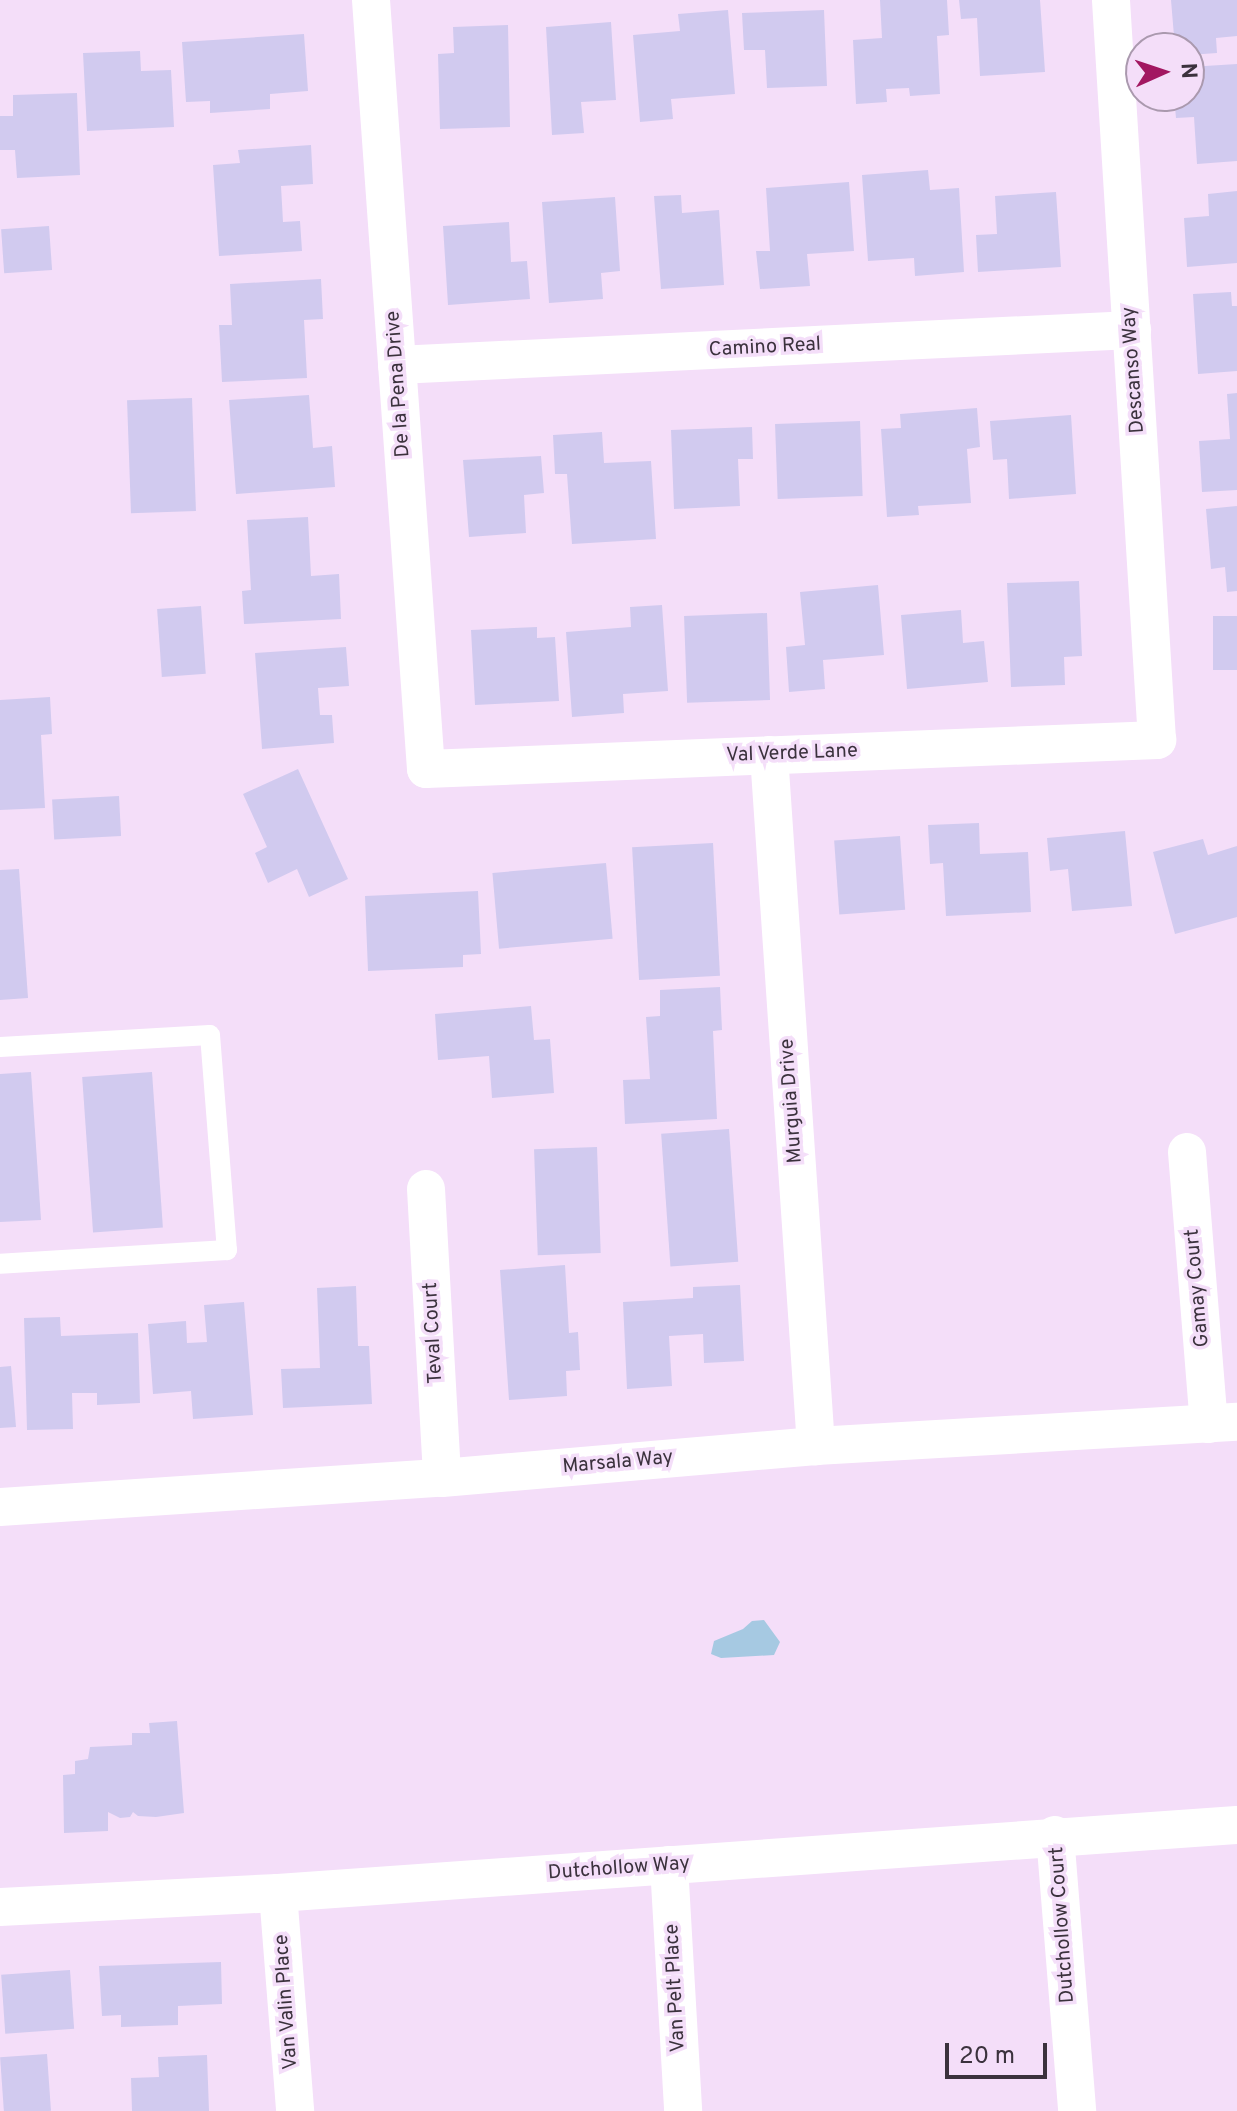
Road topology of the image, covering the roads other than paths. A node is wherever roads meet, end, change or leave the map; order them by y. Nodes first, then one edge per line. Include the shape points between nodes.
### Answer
1 (371, 0) edge
2 (1111, 0) edge
3 (1132, 330) junction
4 (397, 365) junction
5 (1157, 740) joint
6 (769, 755) junction
7 (426, 769) joint
8 (0, 1047) edge
9 (1187, 1152) dead end
10 (426, 1189) dead end
11 (0, 1264) edge
12 (1223, 1423) edge
13 (816, 1446) junction
14 (442, 1478) junction
15 (0, 1507) edge
16 (1237, 1825) edge
17 (1055, 1835) junction
18 (669, 1865) junction
19 (278, 1893) junction
20 (0, 1907) edge
21 (295, 2111) edge
22 (683, 2111) edge
23 (1077, 2111) edge

1 - 4 street, De la Pena Drive
2 - 3 street, Descanso Way
3 - 4 street, Camino Real
3 - 5 street, Descanso Way
4 - 7 street, De la Pena Drive
5 - 6 street, Val Verde Lane
6 - 7 street, Val Verde Lane
6 - 13 street, Murguia Drive
8 - 11 lane via 210,1035 227,1250
9 - 12 street, Gamay Court
10 - 14 street, Teval Court
12 - 13 street, Marsala Way
13 - 14 street, Marsala Way
14 - 15 street, Marsala Way
16 - 17 street, Dutchollow Way
17 - 18 street, Dutchollow Way
17 - 23 street, Dutchollow Court
18 - 19 street, Dutchollow Way
18 - 22 street, Van Pelt Place
19 - 20 street, Dutchollow Way
19 - 21 street, Van Valin Place

